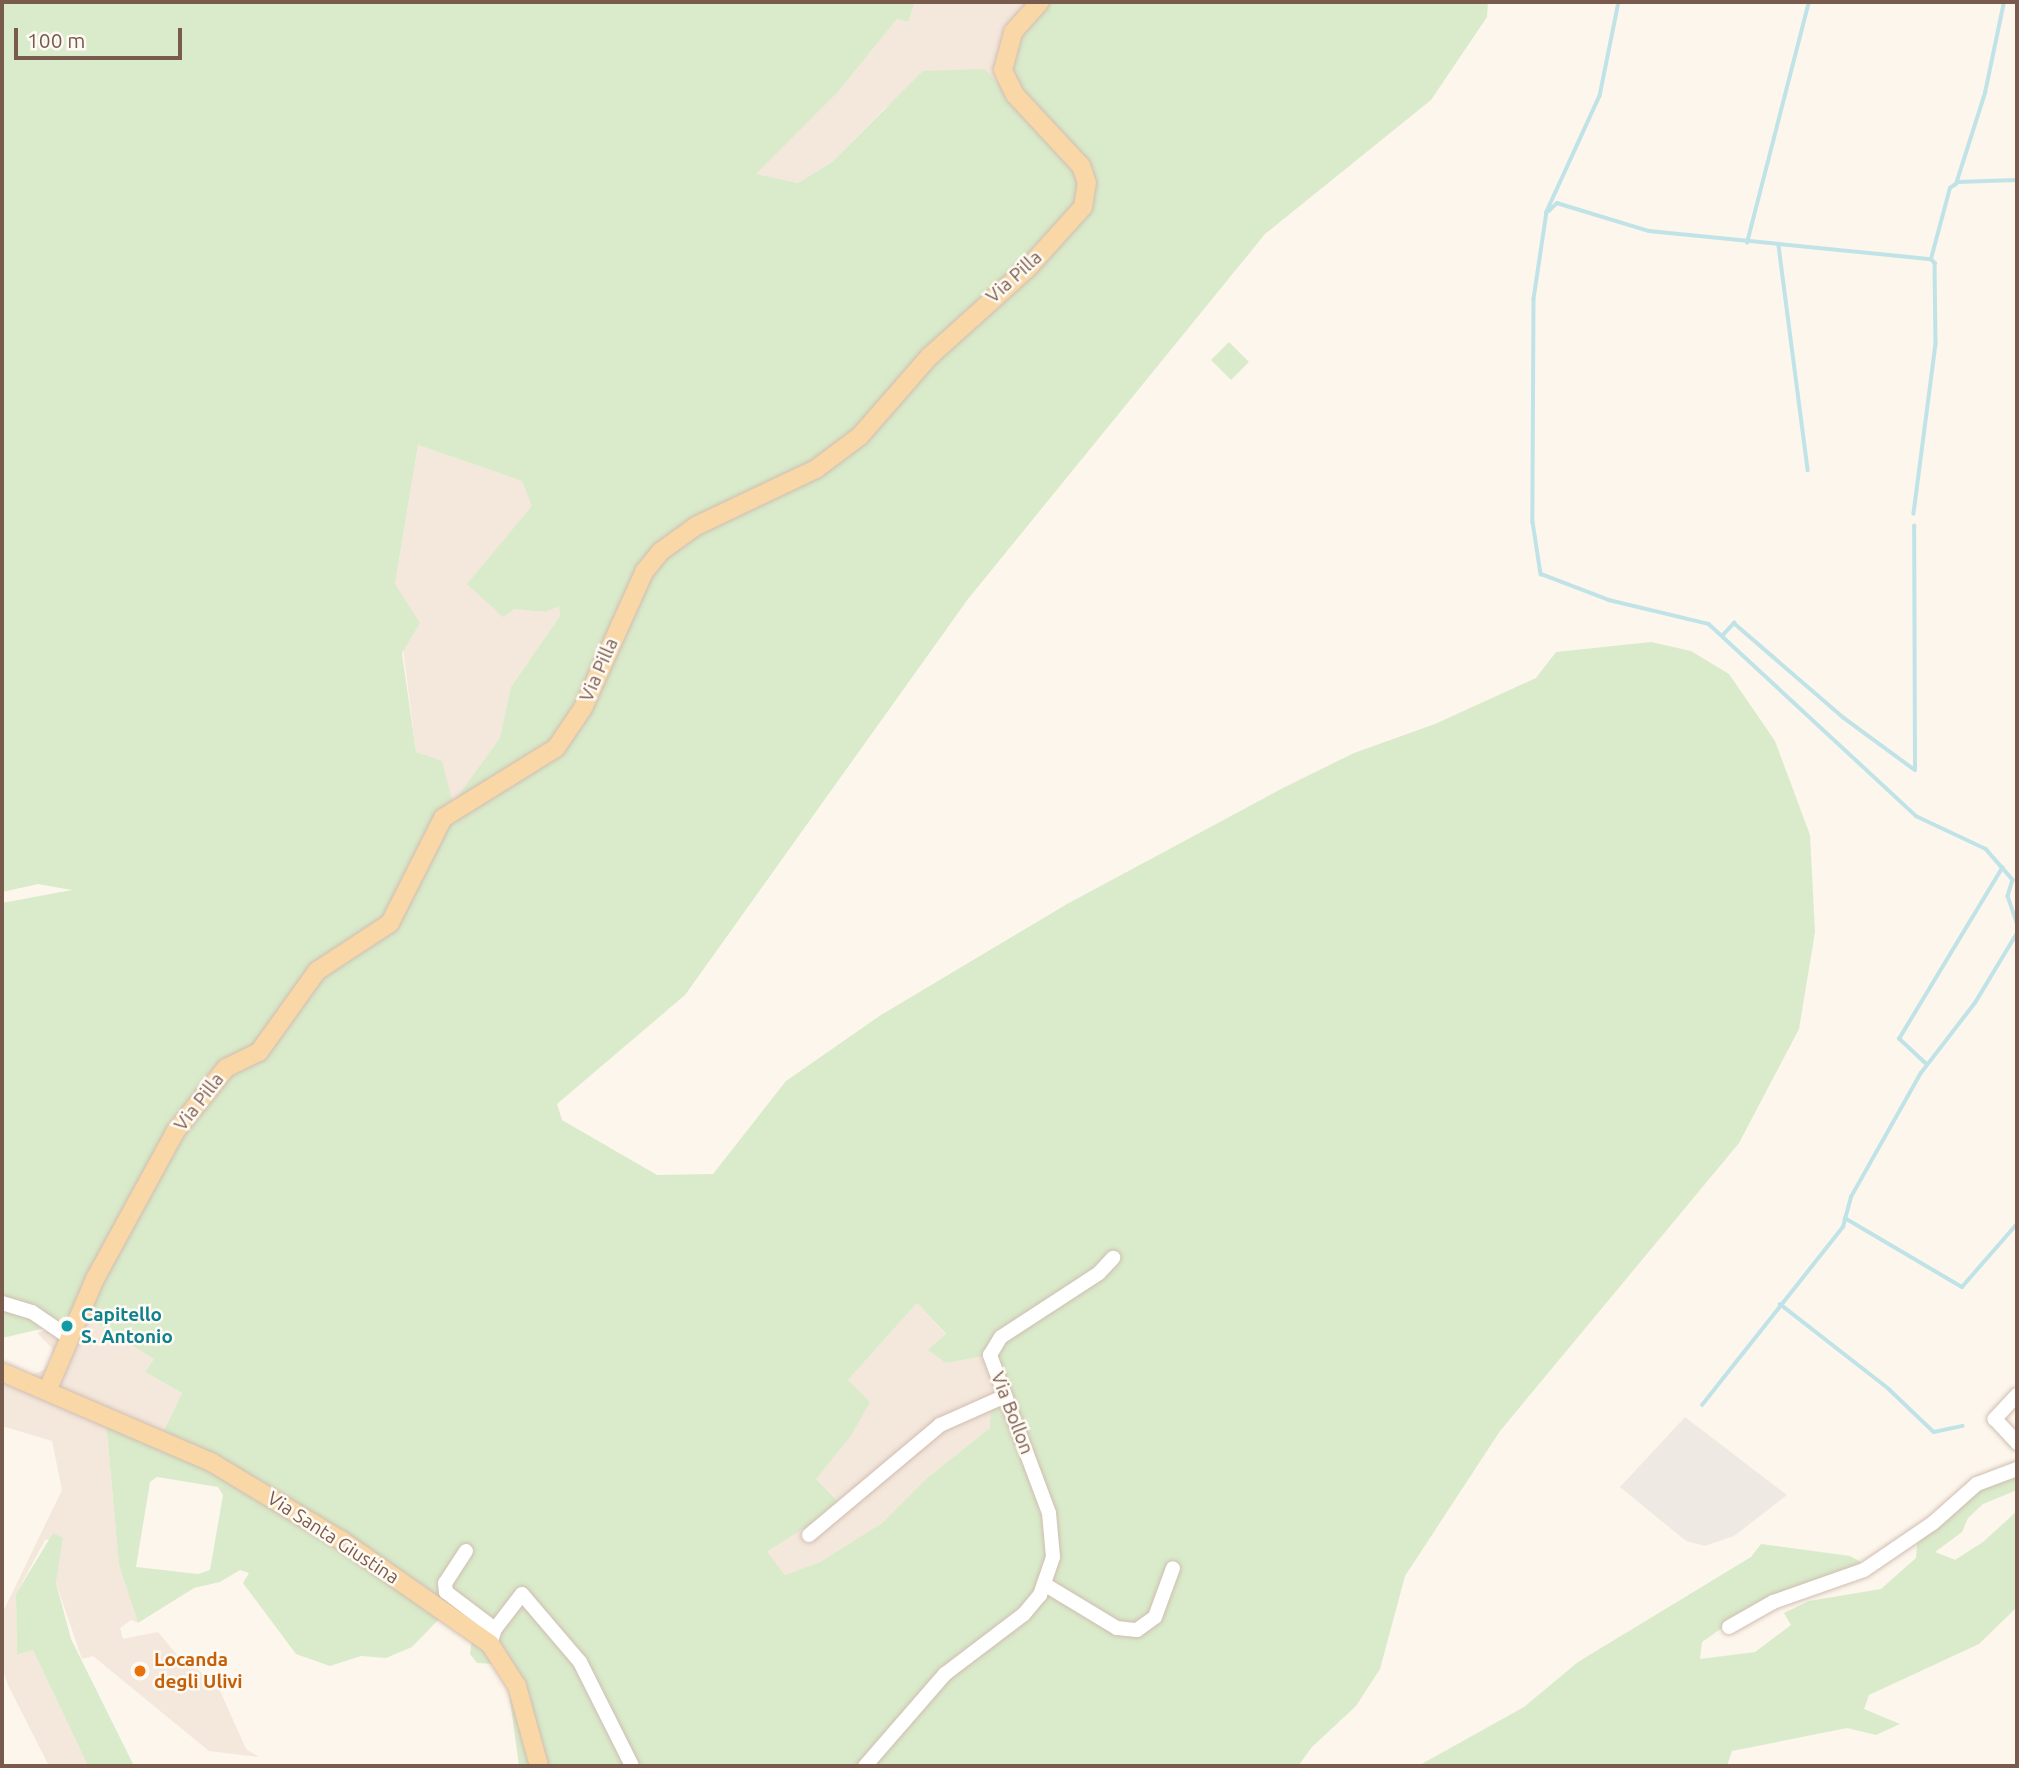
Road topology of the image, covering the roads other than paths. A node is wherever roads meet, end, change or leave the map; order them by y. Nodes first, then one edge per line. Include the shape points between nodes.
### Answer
1 (1040, 2) edge
2 (1113, 1258) dead end
3 (2, 1303) edge
4 (71, 1338) junction
5 (2, 1372) edge
6 (48, 1389) junction
7 (2017, 1395) edge
8 (1005, 1396) junction
9 (2017, 1443) edge
10 (2017, 1469) edge
11 (809, 1535) dead end
12 (466, 1550) dead end
13 (1173, 1568) dead end
14 (1044, 1584) junction
15 (1729, 1628) dead end
16 (492, 1637) junction
17 (539, 1766) edge
18 (632, 1766) edge
19 (865, 1766) edge

1 - 4 main road, Via Pilla via 1013,32 1003,70 1015,95 1081,166 1087,183 1083,207 1028,268 929,357 860,436 816,469 696,526 660,552 643,572 569,732 556,748 443,818 390,923 317,971 259,1052 226,1068 175,1132 95,1279
2 - 8 street, Via Bollon via 1099,1273 993,1345 990,1355
3 - 4 street via 32,1312
4 - 6 main road, Via Pilla
5 - 6 main road, Via Santa Giustina
6 - 16 main road, Via Santa Giustina via 256,1487
7 - 9 street via 1995,1414 1997,1424
8 - 11 street via 940,1425
8 - 14 street, Via Bollon via 1049,1513 1053,1557
10 - 15 street via 1977,1484 1924,1530 1864,1570 1773,1602
12 - 16 street via 445,1583 446,1592
13 - 14 street via 1155,1617 1137,1630 1118,1629
14 - 19 street, Via Bollon via 1024,1614 944,1674
16 - 17 main road, Via Santa Giustina via 517,1686
16 - 18 street via 522,1594 580,1662

